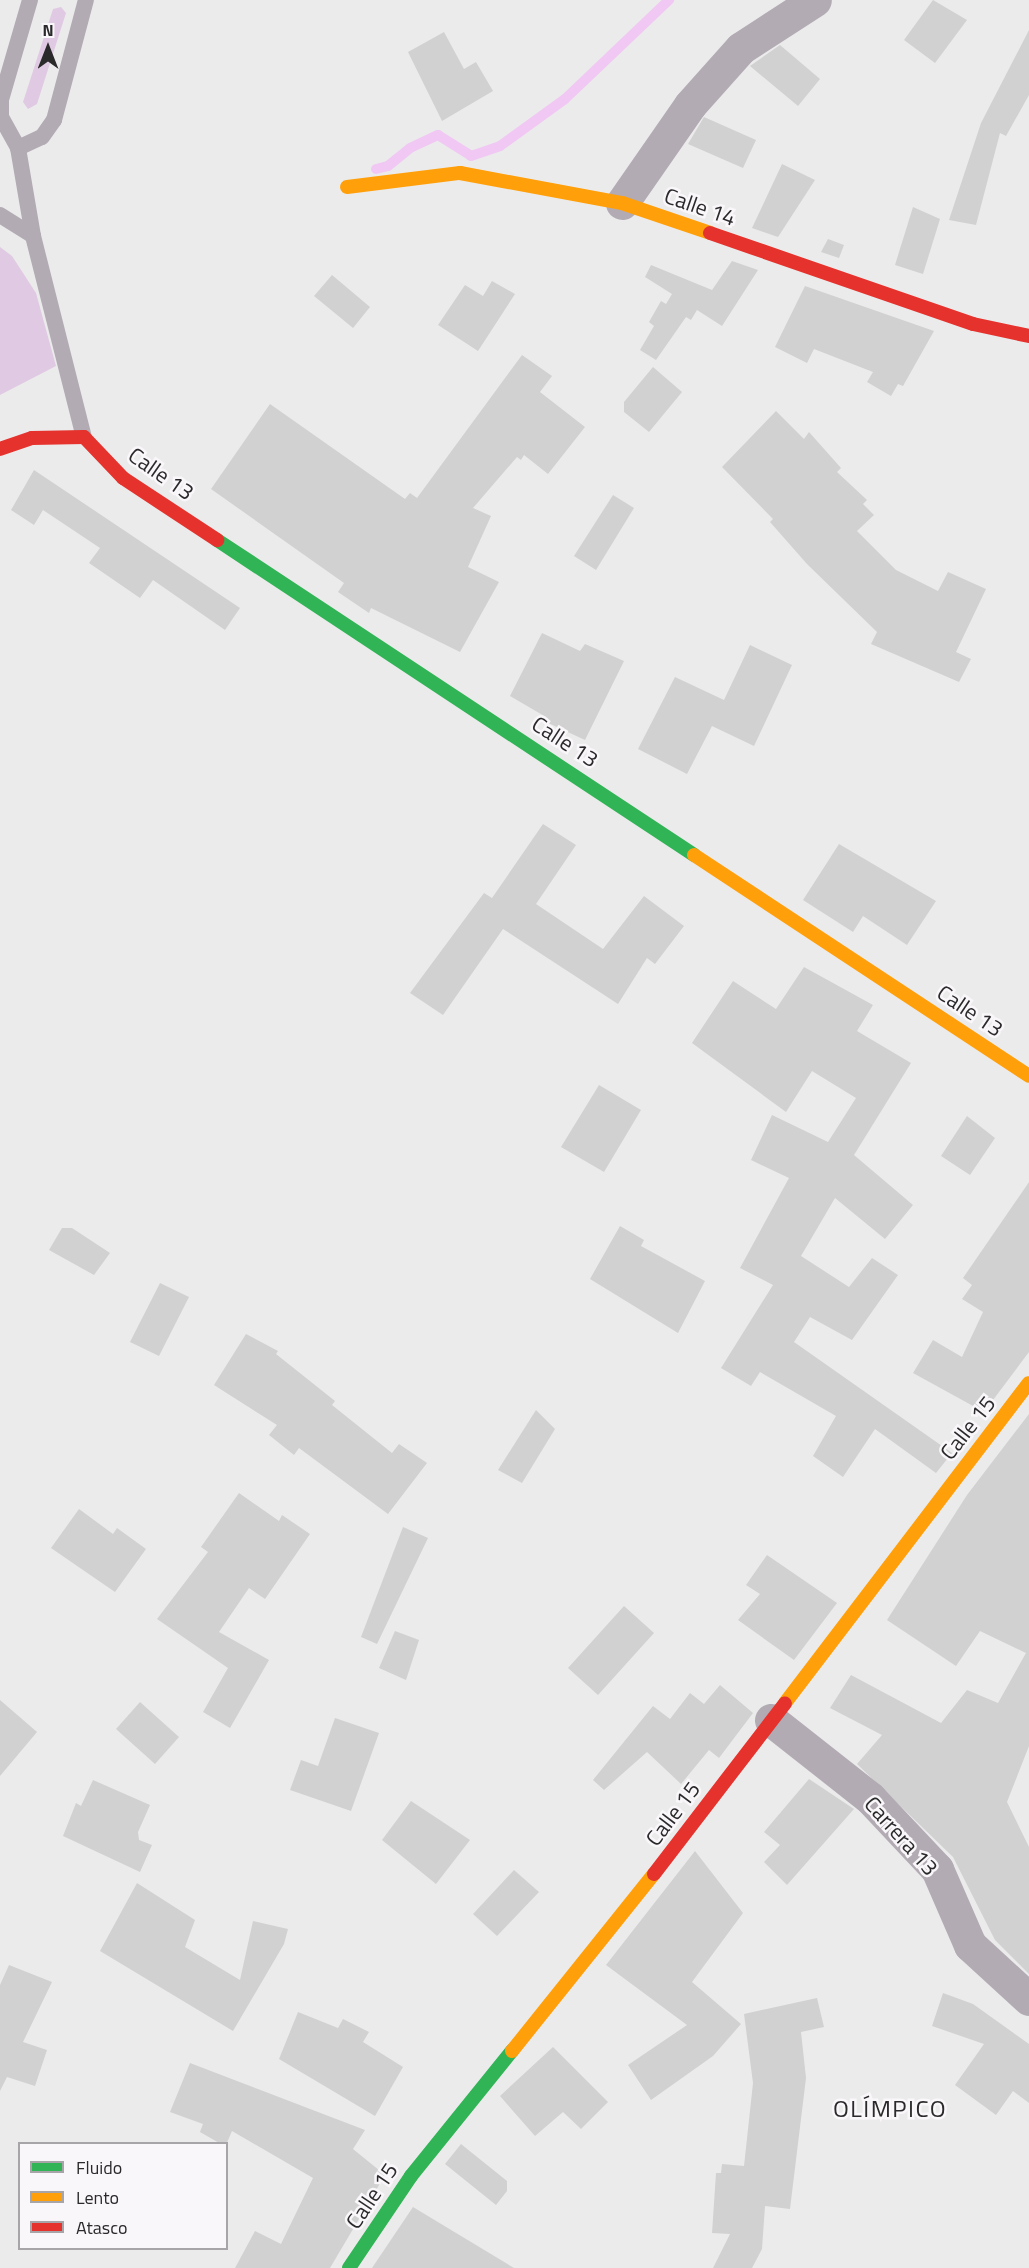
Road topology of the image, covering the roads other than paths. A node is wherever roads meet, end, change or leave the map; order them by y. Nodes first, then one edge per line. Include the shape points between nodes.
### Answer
1 (30, 0) edge
2 (86, 0) edge
3 (815, 0) edge
4 (18, 148) junction
5 (346, 187) dead end
6 (622, 203) junction
7 (0, 215) edge
8 (33, 236) junction
9 (1029, 336) edge
10 (84, 437) junction
11 (0, 449) edge
12 (1029, 1077) edge
13 (1029, 1383) edge
14 (771, 1720) junction
15 (1029, 1999) edge
16 (349, 2268) edge

1 - 4 lane via 1,100 7,134
2 - 4 lane via 54,120 42,137
3 - 6 street via 741,48 690,105
4 - 8 lane
5 - 6 street, Calle 14 via 460,173
6 - 9 street, Calle 14 via 973,324
7 - 8 lane
8 - 10 lane
10 - 11 street via 32,438
10 - 12 street, Calle 13 via 123,478
13 - 14 street, Calle 15
14 - 15 street, Carrera 13 via 870,1798 937,1869 970,1945
14 - 16 street, Calle 15 via 629,1907 411,2176

